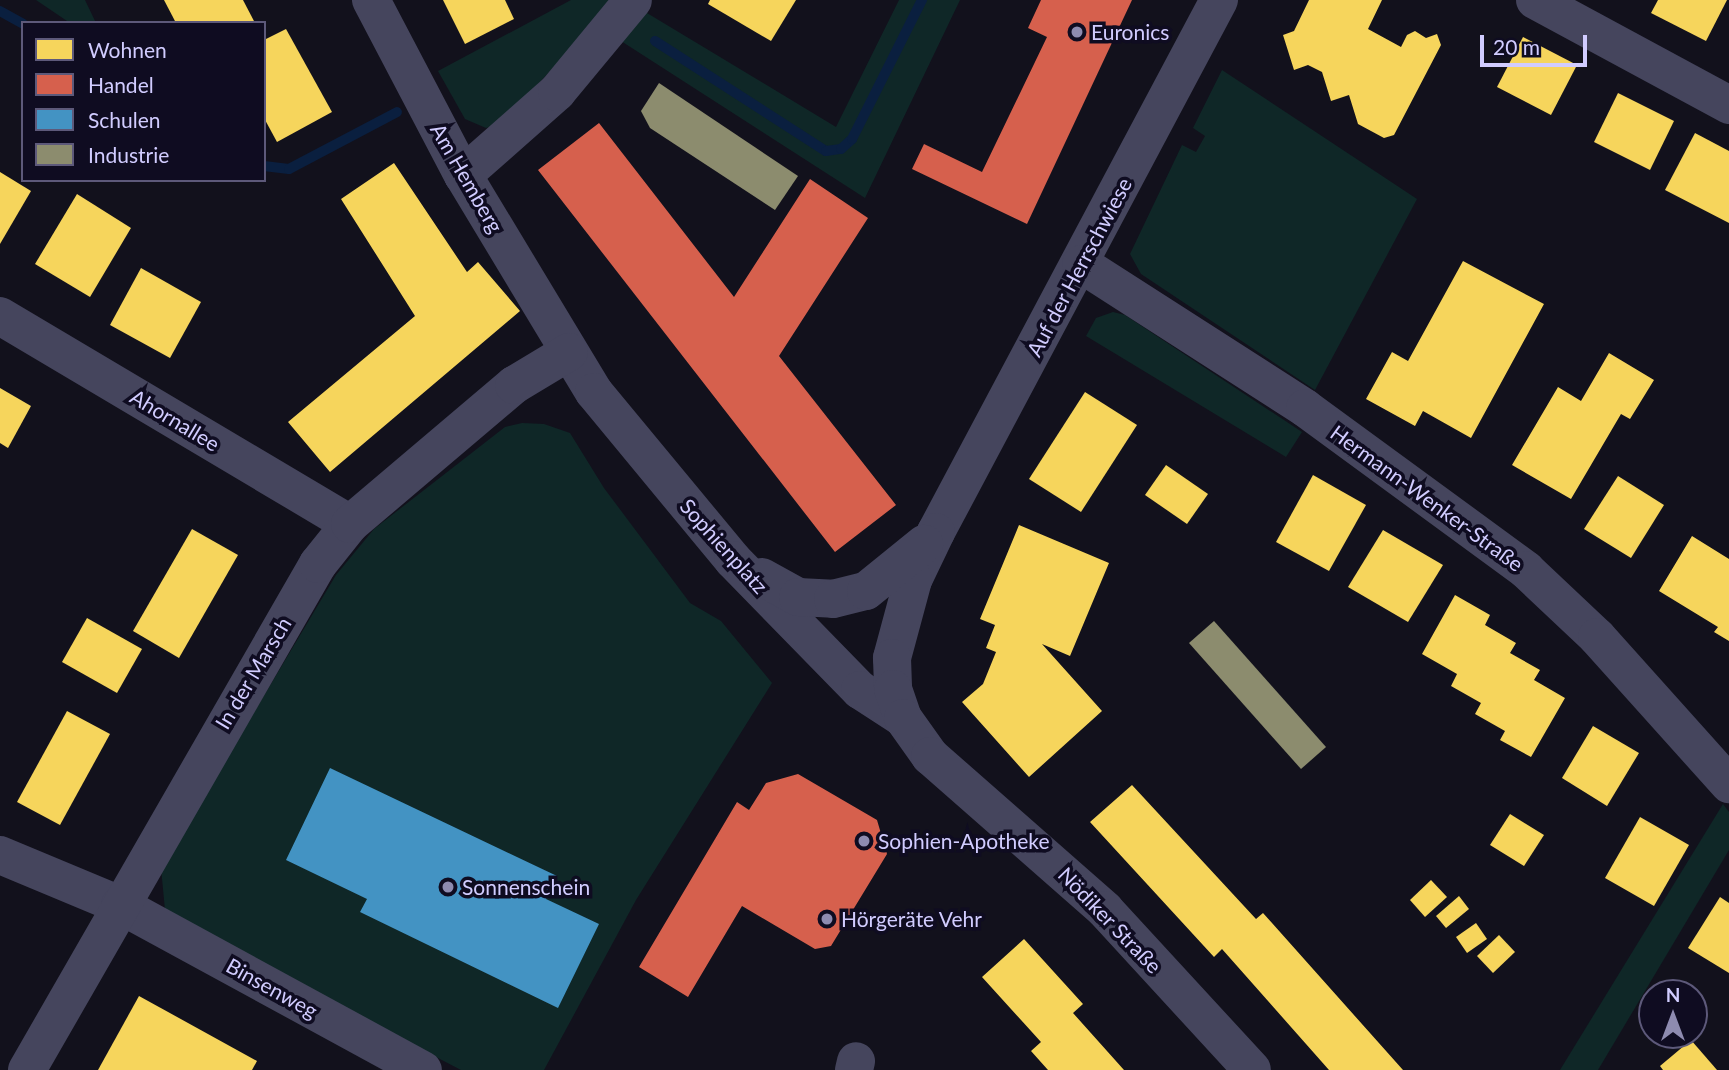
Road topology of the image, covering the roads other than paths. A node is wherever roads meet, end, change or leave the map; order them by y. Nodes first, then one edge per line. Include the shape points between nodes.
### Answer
1 (371, 0) edge
2 (633, 0) edge
3 (1219, 0) edge
4 (1535, 0) edge
5 (1729, 105) edge
6 (463, 175) junction
7 (1081, 264) junction
8 (0, 316) edge
9 (569, 352) junction
10 (350, 524) junction
11 (936, 532) junction
12 (733, 560) junction
13 (903, 718) junction
14 (1729, 784) edge
15 (0, 855) edge
16 (120, 905) junction
17 (27, 1070) edge
18 (423, 1070) edge
19 (1252, 1070) edge

1 - 6 street, Am Hemberg
2 - 6 street via 558,92
3 - 7 street, Auf der Herrschwiese
4 - 5 street
6 - 9 street, Am Hemberg
7 - 11 street, Auf der Herrschwiese
7 - 14 street, Hermann-Wenker-Straße via 1305,408 1526,570 1597,637
8 - 10 street, Ahornallee
9 - 10 street, In der Marsch via 514,385
9 - 12 street, Sophienplatz via 617,422
10 - 16 street, In der Marsch via 318,564
11 - 12 street, Auf der Herrschwiese via 896,572 866,591 833,599 798,597
11 - 13 street, Auf der Herrschwiese via 913,580 894,646 893,689
12 - 13 street, Sophienplatz via 860,690
13 - 19 street, Nödiker Straße via 930,756 1105,911
15 - 16 street, Binsenweg
16 - 17 street, In der Marsch
16 - 18 street, Binsenweg

